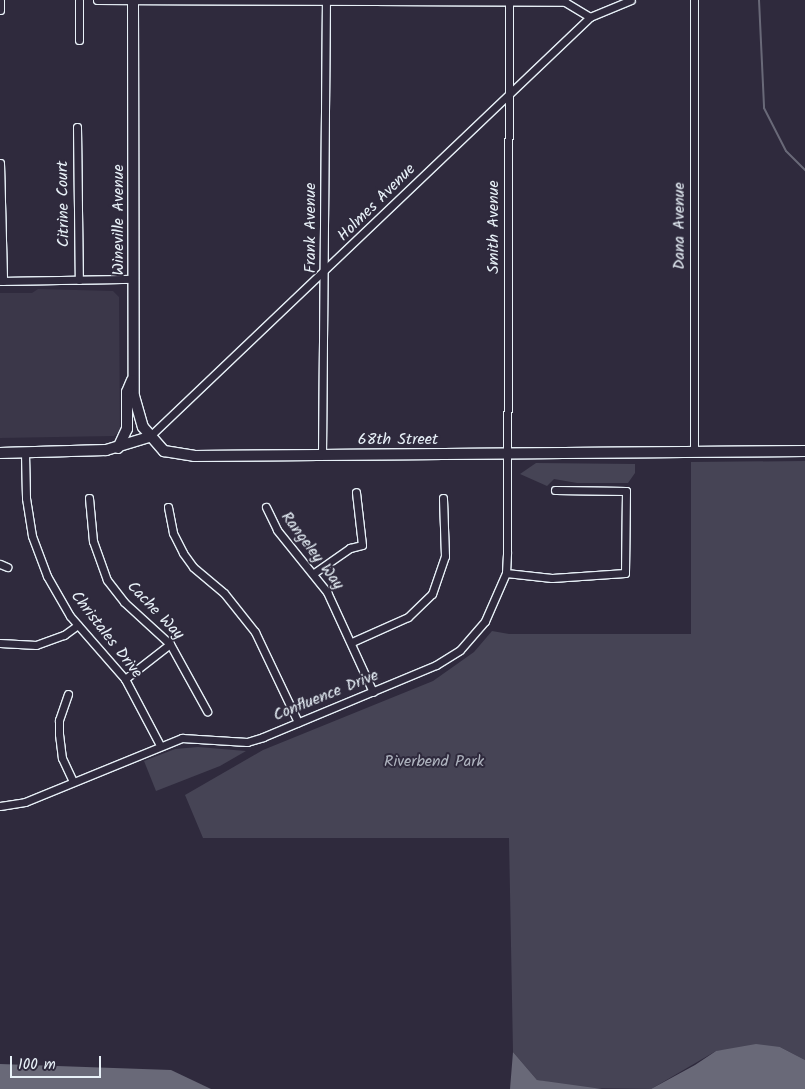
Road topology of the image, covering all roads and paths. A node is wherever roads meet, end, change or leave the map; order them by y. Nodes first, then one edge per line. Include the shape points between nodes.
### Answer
1 (0, 0) edge
2 (79, 0) edge
3 (97, 0) edge
4 (509, 0) edge
5 (631, 0) edge
6 (694, 0) edge
7 (133, 1) edge
8 (326, 1) edge
9 (0, 10) edge
10 (590, 17) junction
11 (79, 40) dead end
12 (507, 93) junction
13 (77, 127) dead end
14 (0, 163) edge
15 (325, 272) junction
16 (134, 279) junction
17 (79, 280) junction
18 (2, 281) edge
19 (133, 377) junction
20 (149, 437) junction
21 (118, 448) junction
22 (805, 451) edge
23 (694, 452) junction
24 (0, 453) edge
25 (25, 453) junction
26 (508, 454) junction
27 (322, 455) junction
28 (555, 490) dead end
29 (356, 492) dead end
30 (89, 498) dead end
31 (443, 498) dead end
32 (168, 507) dead end
33 (266, 508) dead end
34 (314, 573) junction
35 (506, 573) junction
36 (78, 625) junction
37 (352, 642) junction
38 (0, 643) edge
39 (170, 644) junction
40 (125, 679) junction
41 (373, 692) junction
42 (68, 694) dead end
43 (207, 711) dead end
44 (298, 722) junction
45 (160, 745) junction
46 (73, 782) junction
47 (0, 806) edge

1 - 9 street
2 - 11 street
3 - 7 street
4 - 8 street
4 - 10 street via 565,2
4 - 12 street, Smith Avenue
5 - 10 street, Holmes Avenue
6 - 23 street, Dana Avenue
7 - 8 street
7 - 16 street, Wineville Avenue
8 - 15 street, Frank Avenue
10 - 12 street, Holmes Avenue
12 - 15 street, Holmes Avenue
12 - 26 street, Smith Avenue
13 - 17 street, Citrine Court
14 - 18 street
15 - 20 street, Holmes Avenue
15 - 27 street, Frank Avenue
16 - 17 street
16 - 19 street, Wineville Avenue
17 - 18 street
19 - 20 street, Wineville Avenue via 136,409
19 - 21 street via 127,392 127,429
20 - 21 street
20 - 27 street, 68th Street via 164,451 179,456
21 - 25 street
22 - 23 street, 68th Street
23 - 26 street, 68th Street
24 - 25 street
25 - 36 street, Christales Drive via 26,498 32,536 57,595
26 - 27 street, 68th Street
26 - 35 street, Confluence Drive
28 - 35 street via 626,491 625,573 552,578
29 - 34 street via 362,545 350,548
30 - 39 street, Cache Way via 93,541 108,580 124,602
31 - 37 street via 445,556 432,594 408,618
32 - 44 street via 173,533 183,553 193,567 224,594 255,632
33 - 34 street, Rangeley Way via 277,530
34 - 37 street, Rangeley Way
35 - 41 street, Confluence Drive via 485,621 460,650 436,665
36 - 38 street via 64,635 36,645
36 - 40 street, Christales Drive
37 - 41 street, Rangeley Way
39 - 40 street
39 - 43 street, Cache Way
40 - 45 street, Christales Drive
41 - 44 street, Confluence Drive
42 - 46 street via 59,720 59,734 62,758
44 - 45 street, Confluence Drive via 247,742 190,738
45 - 46 street, Confluence Drive
46 - 47 street, Confluence Drive via 25,802

